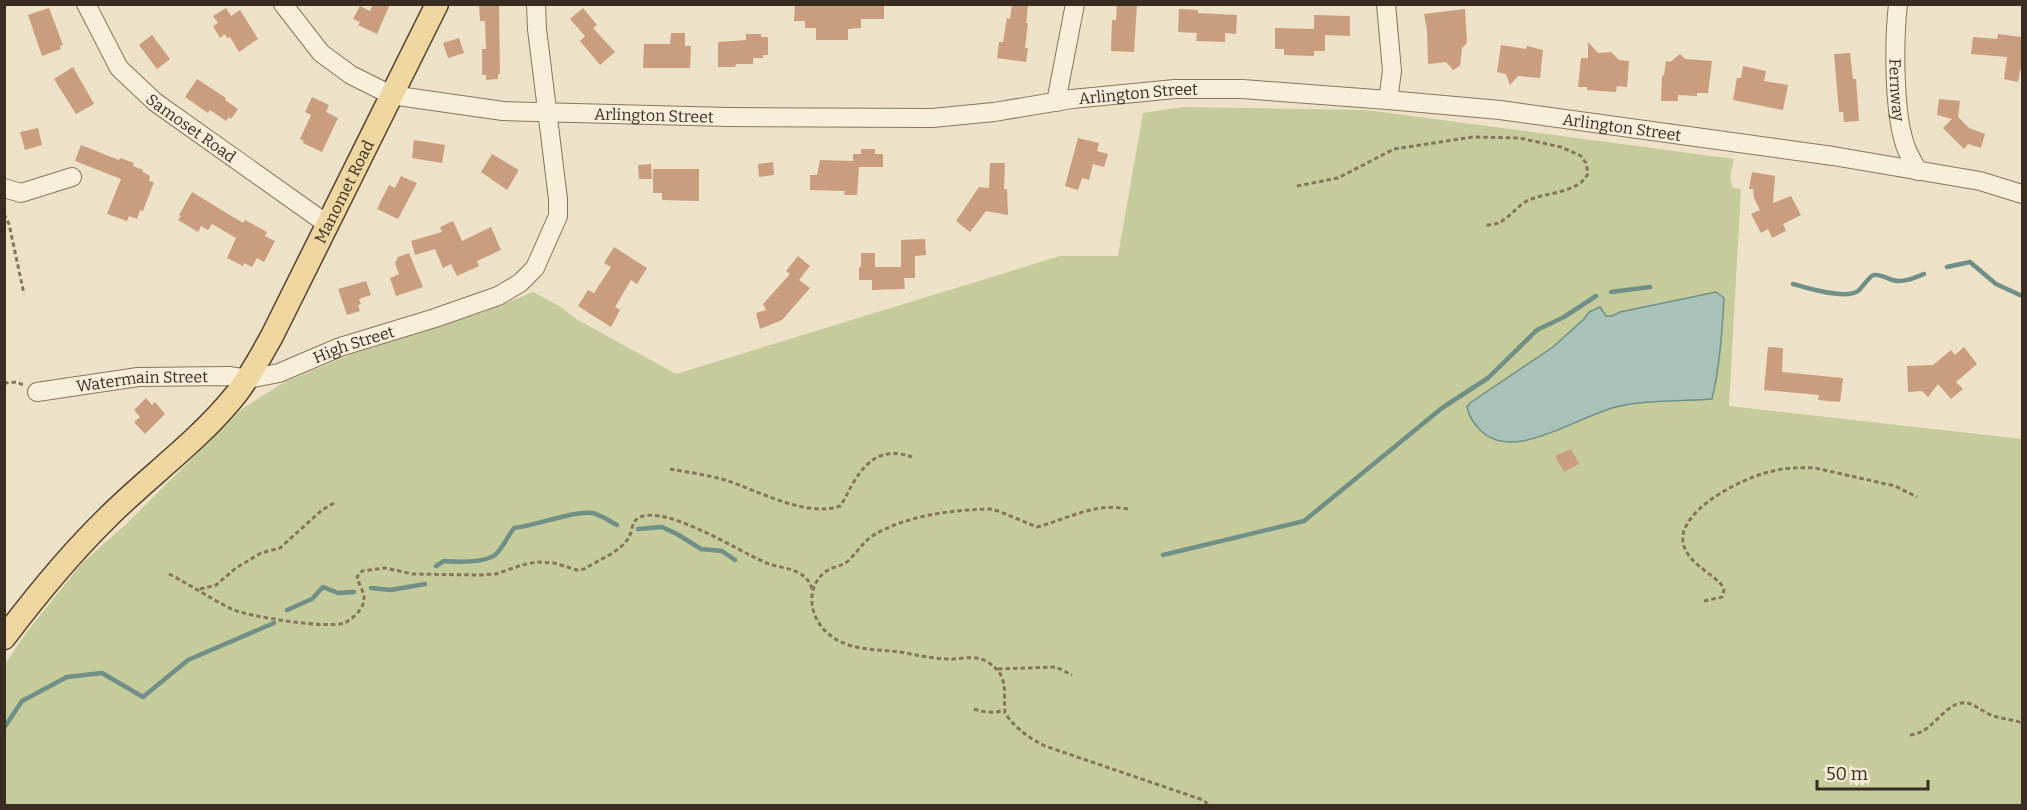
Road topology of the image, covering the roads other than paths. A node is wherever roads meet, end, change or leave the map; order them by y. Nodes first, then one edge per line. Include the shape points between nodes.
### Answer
1 (86, 4) edge
2 (283, 4) edge
3 (437, 4) edge
4 (536, 4) edge
5 (1075, 4) edge
6 (1386, 4) edge
7 (1898, 4) edge
8 (391, 95) junction
9 (1388, 100) junction
10 (1056, 102) junction
11 (546, 112) junction
12 (1918, 171) junction
13 (72, 177) dead end
14 (4, 188) edge
15 (2022, 194) edge
16 (327, 224) junction
17 (248, 379) junction
18 (37, 392) dead end
19 (4, 638) edge

1 - 16 street, Samoset Road via 119,68 155,102
2 - 8 street, Arlington Street via 321,53 351,75
3 - 8 main road, Manomet Road
4 - 11 street, High Street
5 - 10 street
6 - 9 street via 1392,71
7 - 12 street, Fernway via 1895,39 1900,124 1906,149
8 - 11 street, Arlington Street via 503,111
8 - 16 main road, Manomet Road
9 - 10 street, Arlington Street via 1242,89 1175,90
9 - 12 street, Arlington Street via 1500,110
10 - 11 street, Arlington Street via 994,112 884,119
11 - 17 street, High Street via 558,216 535,268 520,283 498,296 340,347 279,373
12 - 15 street, Arlington Street via 1980,181
13 - 14 street via 21,193
16 - 17 main road, Manomet Road
17 - 18 street, Watermain Street via 138,377
17 - 19 main road via 201,432 106,518

